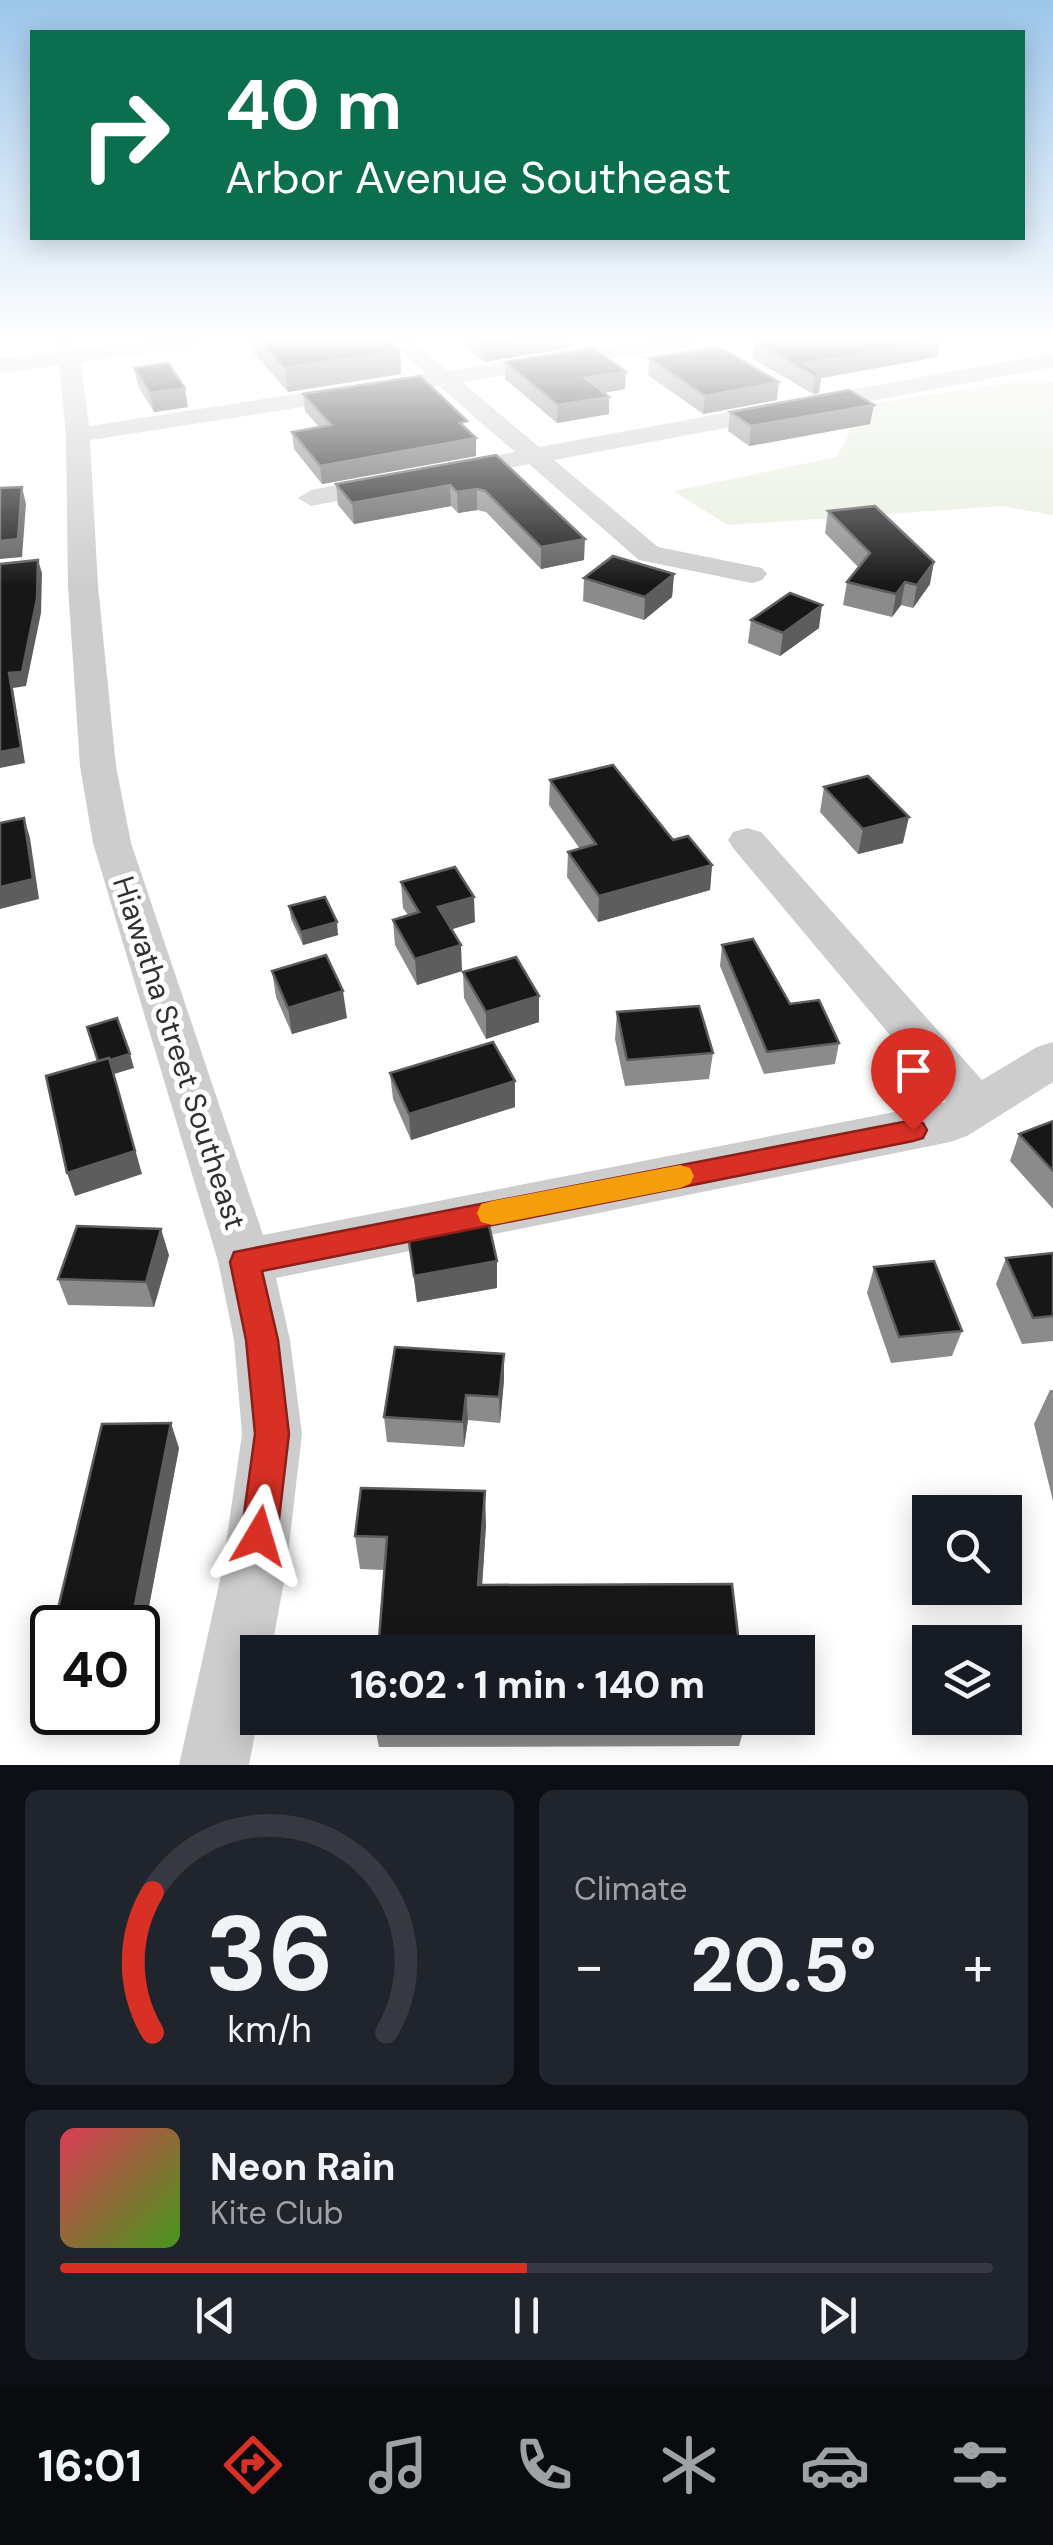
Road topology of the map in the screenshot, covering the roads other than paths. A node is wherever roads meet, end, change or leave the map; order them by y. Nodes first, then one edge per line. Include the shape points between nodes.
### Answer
1 (76, 421) edge
2 (165, 421) edge
3 (492, 421) edge
4 (714, 421) edge
5 (78, 435) junction
6 (532, 456) junction
7 (311, 498) dead end
8 (752, 574) dead end
9 (747, 840) dead end
10 (1053, 1060) edge
11 (977, 1106) junction
12 (245, 1262) junction
13 (214, 1765) edge

1 - 5 street, Hiawatha Street Southeast
2 - 5 street
3 - 6 street
4 - 6 street
5 - 12 street, Hiawatha Street Southeast via 83,586 98,766 112,843
6 - 7 street
6 - 8 street via 649,554
9 - 11 street
10 - 11 street
11 - 12 street via 950,1123
12 - 13 street, Hiawatha Street Southeast via 272,1434 254,1570

